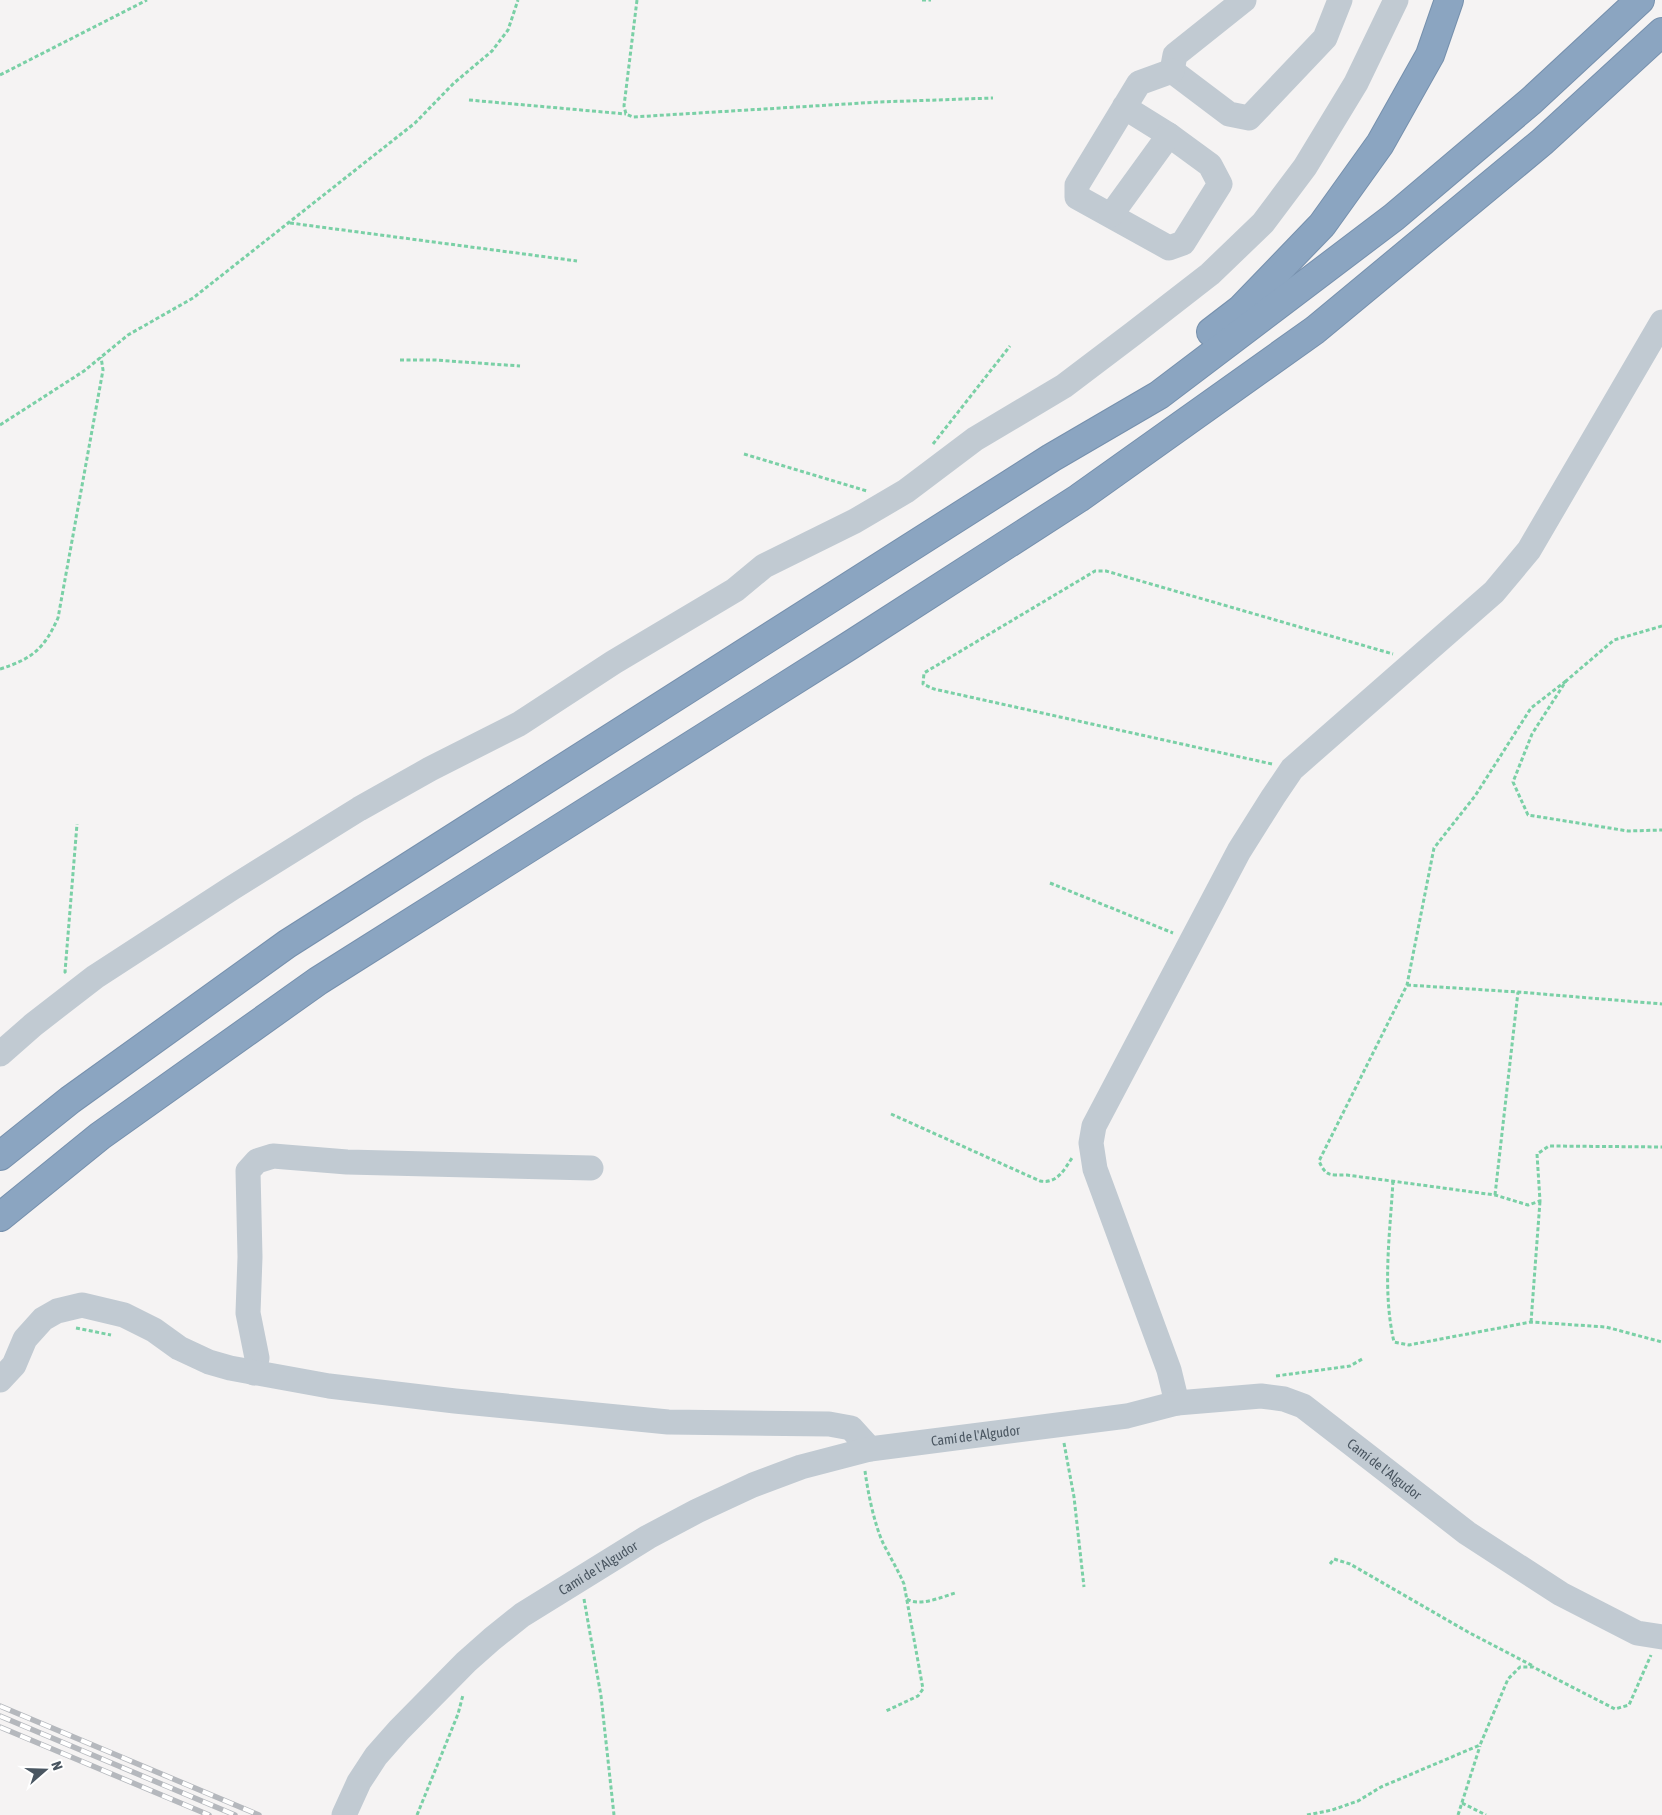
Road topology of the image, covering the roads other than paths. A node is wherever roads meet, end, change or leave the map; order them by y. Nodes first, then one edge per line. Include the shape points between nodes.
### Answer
1 (1244, 0) edge
2 (1340, 0) edge
3 (1396, 0) edge
4 (1449, 0) edge
5 (1640, 0) edge
6 (1662, 32) edge
7 (1172, 71) junction
8 (1124, 107) junction
9 (1169, 135) junction
10 (1111, 215) junction
11 (1662, 322) edge
12 (1051, 458) junction
13 (0, 1054) edge
14 (0, 1156) edge
15 (591, 1168) dead end
16 (0, 1217) edge
17 (254, 1373) junction
18 (0, 1380) edge
19 (1177, 1403) junction
20 (866, 1450) junction
21 (1661, 1637) edge
22 (345, 1814) edge

1 - 7 street via 1175,55
2 - 7 street via 1325,38 1249,118 1229,114
3 - 13 street via 1356,83 1310,158 1262,223 1210,274 1064,386 975,439 906,491 855,521 764,566 735,590 614,662 519,724 359,809 232,888 95,977
4 - 12 highway via 1430,55 1389,128 1322,226 1241,309
5 - 12 highway via 1531,102 1394,217 1159,395
6 - 16 highway via 1542,142 1315,330 1078,498 318,981 100,1136
7 - 8 street via 1139,83
8 - 9 street
8 - 10 street via 1077,186 1077,197
9 - 10 street
9 - 10 street via 1210,165 1220,184 1183,243 1169,248
11 - 19 street via 1529,550 1494,592 1292,769 1272,797 1102,1109 1090,1143 1095,1169 1169,1370
12 - 14 highway via 287,944 70,1100
15 - 17 street via 347,1162 273,1156 257,1161 248,1171 247,1186 248,1314 257,1358
17 - 18 street via 209,1362 178,1348 154,1330 124,1315 82,1305 57,1311 43,1319 25,1339 14,1365
17 - 20 street via 329,1386 668,1422 829,1424 851,1428
19 - 20 street, Camí de l'Algudor via 1127,1416
19 - 21 street, Camí de l'Algudor via 1261,1396 1303,1406 1467,1533 1553,1589 1636,1633
20 - 22 street, Camí de l'Algudor via 801,1467 697,1511 522,1615 466,1662 399,1730 376,1756

